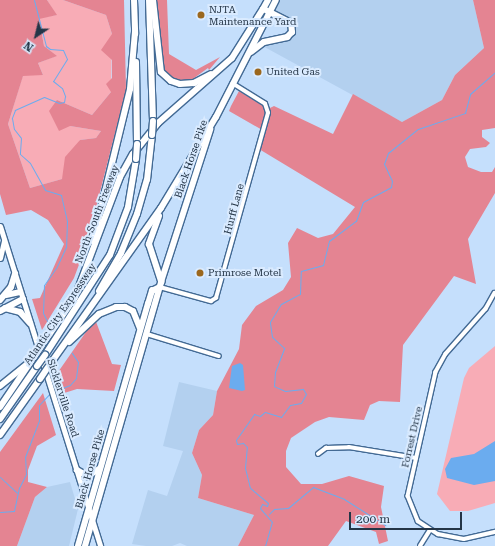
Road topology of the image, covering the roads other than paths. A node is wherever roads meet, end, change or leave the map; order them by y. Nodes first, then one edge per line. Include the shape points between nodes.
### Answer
1 (134, 0) edge
2 (149, 0) edge
3 (153, 0) edge
4 (267, 0) edge
5 (275, 2) edge
6 (266, 11) junction
7 (135, 32) junction
8 (248, 54) junction
9 (225, 66) junction
10 (233, 84) junction
11 (216, 116) junction
12 (174, 187) junction
13 (0, 226) edge
14 (4, 240) junction
15 (0, 258) edge
16 (88, 264) junction
17 (15, 274) junction
18 (161, 285) junction
19 (20, 292) junction
20 (495, 293) edge
21 (2, 298) edge
22 (23, 299) junction
23 (3, 310) edge
24 (30, 323) junction
25 (140, 328) junction
26 (73, 331) junction
27 (147, 334) junction
28 (135, 348) junction
29 (142, 351) junction
30 (219, 356) dead end
31 (34, 357) junction
32 (48, 367) junction
33 (0, 386) edge
34 (119, 403) junction
35 (126, 405) junction
36 (0, 407) edge
37 (0, 419) edge
38 (0, 435) edge
39 (318, 454) dead end
40 (416, 458) junction
41 (101, 467) junction
42 (77, 470) junction
43 (89, 506) junction
44 (93, 524) junction
45 (430, 530) junction
46 (495, 532) edge
47 (78, 546) edge
48 (85, 546) edge
49 (100, 546) edge
50 (420, 546) edge

1 - 7 highway, Atlantic City Expressway
2 - 26 highway, Atlantic City Expressway, bridge via 153,121 146,184 131,232 114,266
3 - 9 highway via 159,65 166,77 180,84 194,84
4 - 5 highway
4 - 6 highway, Black Horse Pike
5 - 6 highway, Black Horse Pike
6 - 8 highway, Black Horse Pike
6 - 8 highway via 291,23 292,32 287,38 264,42
6 - 9 highway, North-South Freeway
7 - 16 highway via 130,89
7 - 37 highway, Atlantic City Expressway, bridge via 137,144 128,207 110,255
8 - 10 highway, Black Horse Pike
9 - 16 highway, North-South Freeway via 158,123 133,154 120,177
10 - 11 highway, Black Horse Pike
10 - 18 street, Hurff Lane via 265,104 268,113 216,298 211,301
11 - 12 highway
11 - 18 main road, Black Horse Pike via 195,172
12 - 18 highway via 150,234 149,244
12 - 26 highway via 110,282
13 - 14 main road, Sicklerville Road
14 - 15 main road
14 - 17 main road, Sicklerville Road
16 - 31 highway, North-South Freeway, bridge via 75,297
17 - 19 main road, Sicklerville Road
17 - 21 highway via 11,287
18 - 25 main road, Black Horse Pike via 152,291
18 - 27 main road, Black Horse Pike
19 - 21 highway
19 - 22 main road, Sicklerville Road
20 - 40 street, Forrest Drive via 486,309 446,354 439,366
22 - 23 highway
22 - 24 main road, Sicklerville Road
23 - 24 highway via 20,312
24 - 42 main road, Sicklerville Road
25 - 28 main road, Black Horse Pike
25 - 32 highway via 133,311 120,306 111,308 82,328
26 - 32 highway
27 - 29 main road, Black Horse Pike
27 - 30 street
28 - 29 main road
28 - 34 main road, Black Horse Pike
29 - 35 main road, Black Horse Pike
31 - 33 highway
31 - 36 highway, North-South Freeway
32 - 38 highway, bridge
34 - 35 main road
34 - 41 main road, Black Horse Pike
35 - 44 main road, Black Horse Pike
39 - 40 street via 326,448 349,447
40 - 45 street, Forrest Drive via 409,501 418,521
41 - 42 main road via 96,473 88,476
41 - 43 main road, Black Horse Pike
42 - 43 main road, Sicklerville Road
43 - 44 main road, Sicklerville Road
43 - 47 main road, Black Horse Pike
44 - 48 main road, Black Horse Pike
44 - 49 main road, Sicklerville Road
45 - 46 street, Forrest Drive via 444,536 464,539
45 - 50 street

